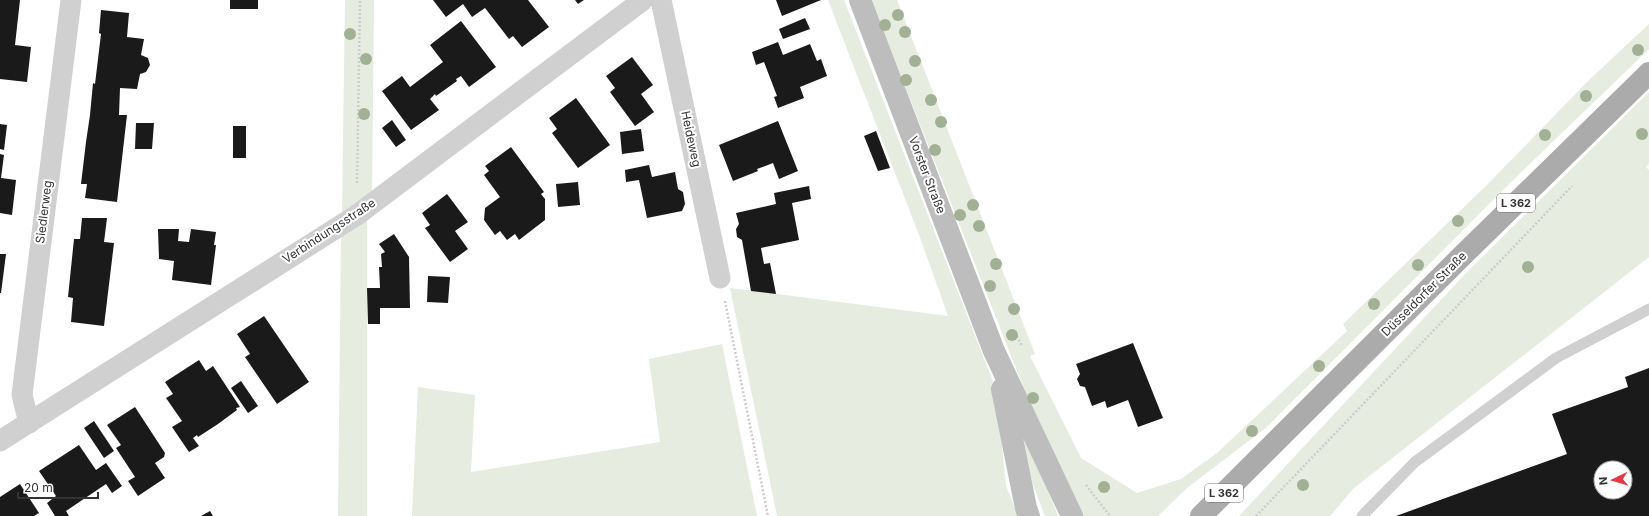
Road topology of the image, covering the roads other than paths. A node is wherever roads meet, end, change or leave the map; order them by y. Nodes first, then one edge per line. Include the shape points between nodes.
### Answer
1 (71, 0) edge
2 (643, 0) edge
3 (661, 0) edge
4 (860, 0) edge
5 (1649, 73) edge
6 (720, 278) road end
7 (1649, 309) edge
8 (994, 350) junction
9 (28, 424) junction
10 (0, 441) edge
11 (1028, 516) edge
12 (1072, 516) edge
13 (1201, 516) edge
14 (1362, 516) edge

1 - 9 street, Siedlerweg via 22,395
2 - 9 street, Verbindungsstraße via 357,215
3 - 6 street, Heideweg
4 - 8 street, Vorster Straße
5 - 13 main road, Düsseldorfer Straße / L 362
7 - 14 lane via 1556,358 1415,462
8 - 11 street, Vorster Straße
8 - 12 street, Vorster Straße
9 - 10 street, Verbindungsstraße

